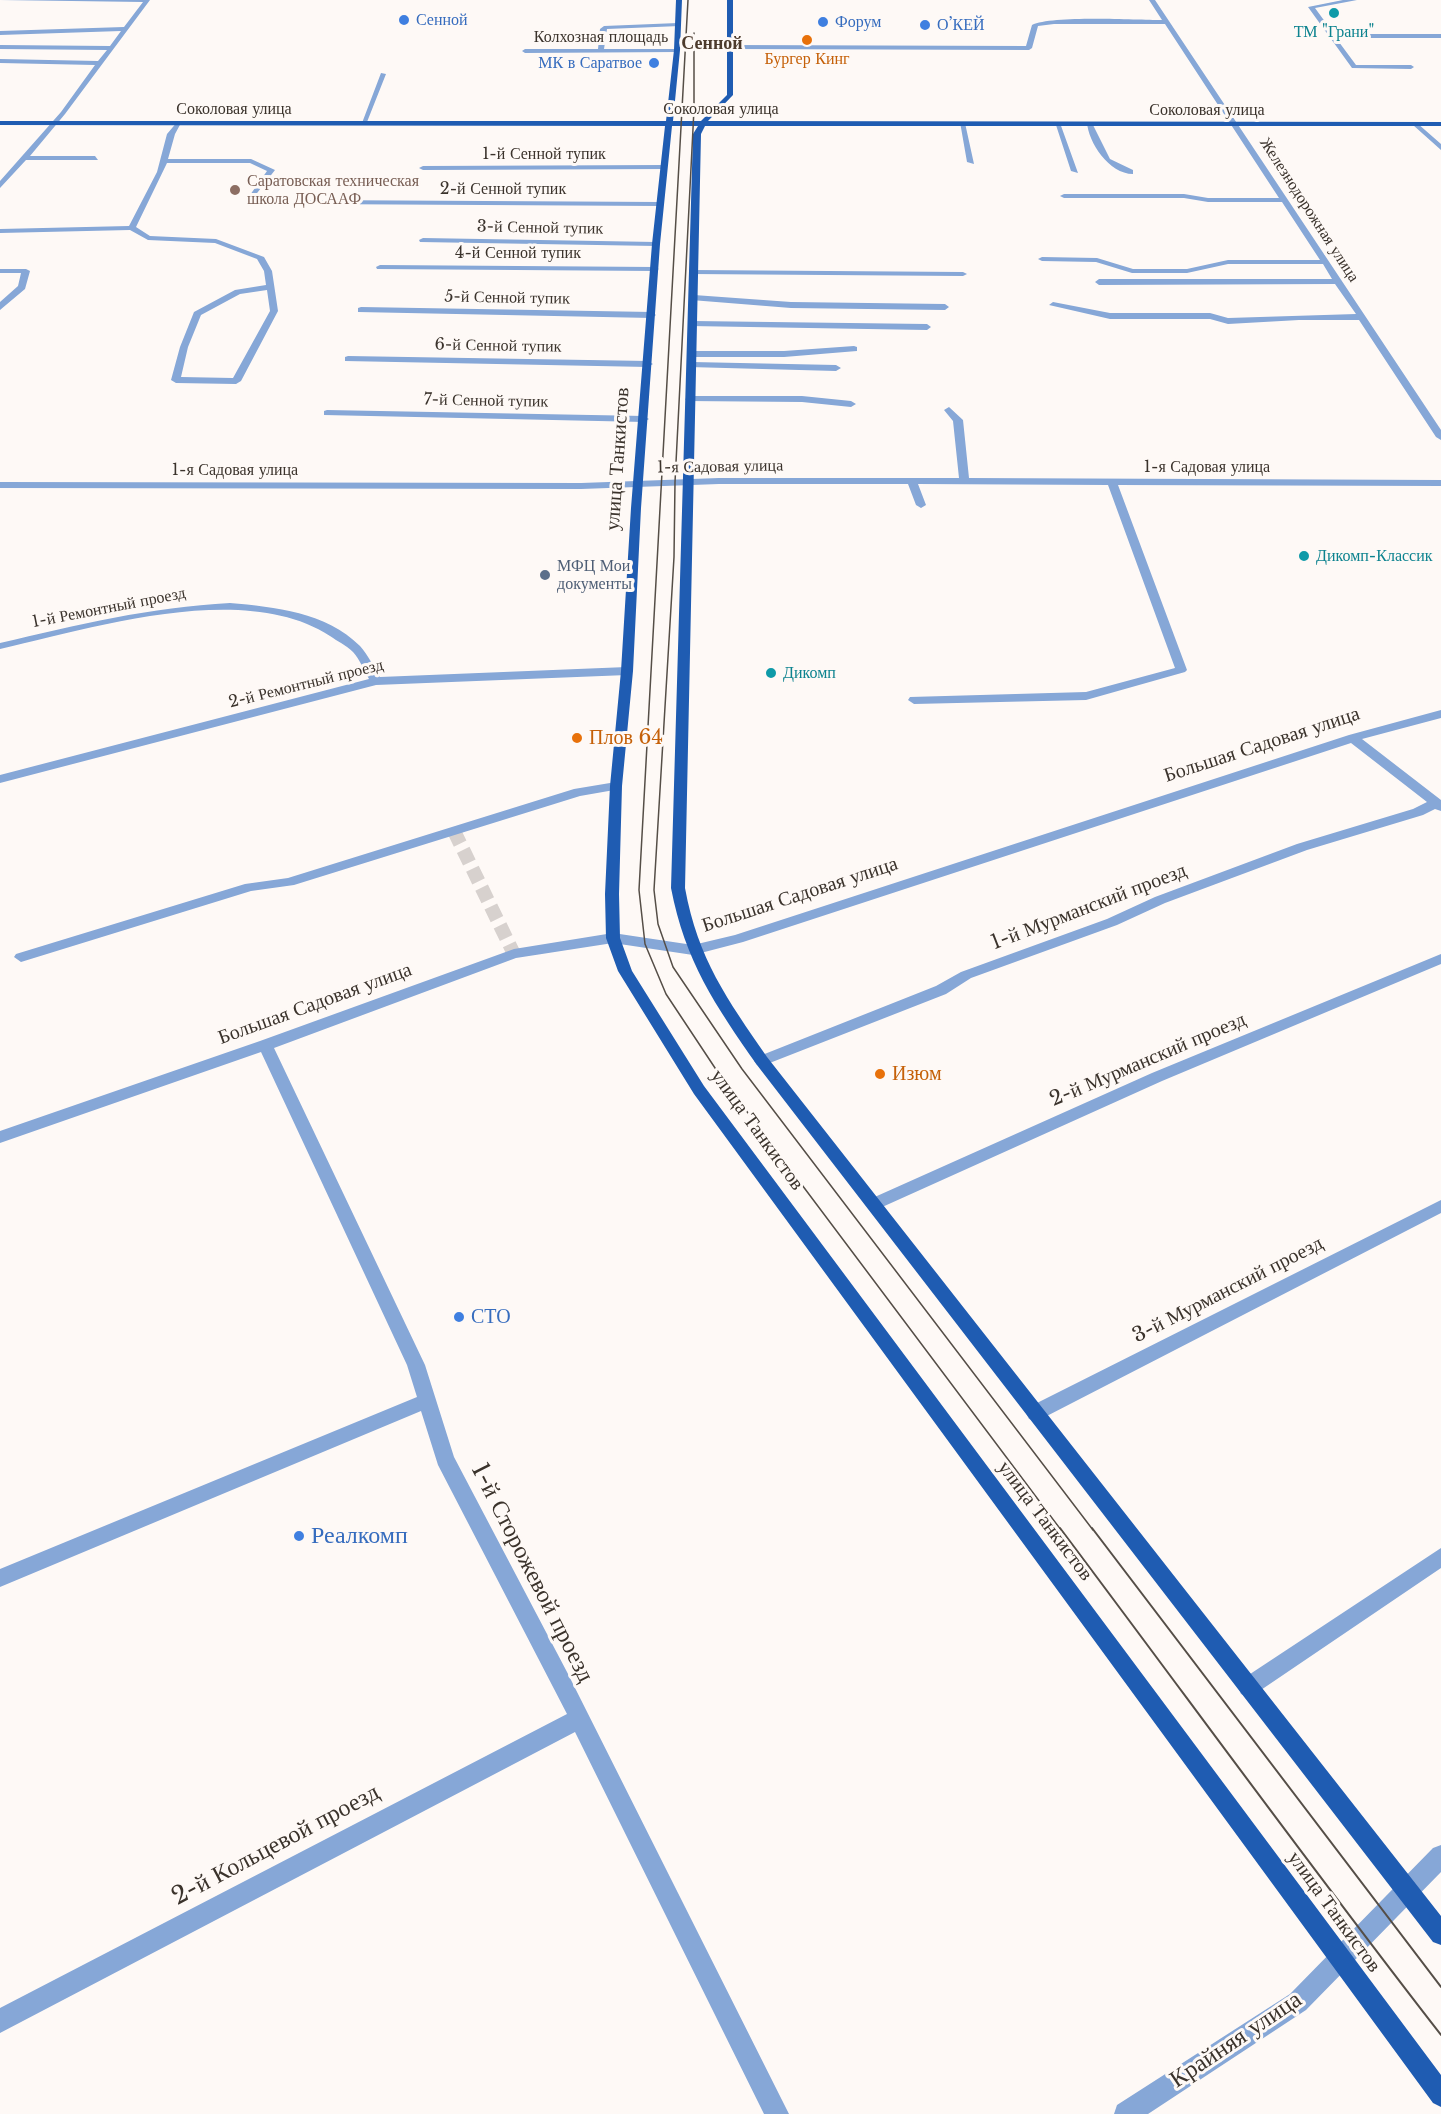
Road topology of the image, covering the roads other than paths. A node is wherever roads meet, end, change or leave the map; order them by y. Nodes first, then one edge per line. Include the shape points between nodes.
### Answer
1 (0, 0) edge
2 (147, 0) edge
3 (680, 0) edge
4 (730, 0) edge
5 (1152, 0) edge
6 (1354, 0) edge
7 (1166, 22) junction
8 (678, 25) junction
9 (125, 29) junction
10 (0, 33) edge
11 (1332, 36) junction
12 (1441, 36) edge
13 (0, 47) edge
14 (730, 47) junction
15 (111, 48) junction
16 (601, 50) junction
17 (677, 50) junction
18 (525, 51) dead end
19 (0, 62) edge
20 (100, 63) junction
21 (1411, 67) dead end
22 (383, 74) dead end
23 (364, 122) junction
24 (668, 122) junction
25 (704, 122) junction
26 (0, 123) edge
27 (54, 123) junction
28 (178, 123) junction
29 (962, 123) junction
30 (1057, 123) junction
31 (1089, 123) junction
32 (1234, 123) junction
33 (1415, 124) junction
34 (1441, 124) edge
35 (1441, 148) edge
36 (24, 158) junction
37 (95, 158) dead end
38 (164, 161) junction
39 (971, 162) dead end
40 (423, 168) dead end
41 (664, 168) junction
42 (1075, 171) dead end
43 (0, 172) edge
44 (12, 172) junction
45 (1130, 172) dead end
46 (0, 186) edge
47 (254, 195) dead end
48 (1064, 196) dead end
49 (1284, 200) junction
50 (310, 202) dead end
51 (660, 204) junction
52 (132, 228) junction
53 (0, 231) edge
54 (423, 240) dead end
55 (656, 244) junction
56 (1042, 259) dead end
57 (1325, 262) junction
58 (380, 267) dead end
59 (655, 269) junction
60 (0, 271) edge
61 (694, 272) junction
62 (963, 274) dead end
63 (1338, 281) junction
64 (1100, 282) dead end
65 (269, 287) junction
66 (694, 298) junction
67 (1053, 305) dead end
68 (0, 307) edge
69 (945, 307) dead end
70 (361, 310) dead end
71 (652, 315) junction
72 (1362, 317) junction
73 (693, 324) junction
74 (927, 327) dead end
75 (854, 349) dead end
76 (693, 354) junction
77 (348, 359) dead end
78 (648, 364) junction
79 (692, 365) junction
80 (836, 368) dead end
81 (690, 399) junction
82 (851, 404) dead end
83 (949, 410) dead end
84 (327, 413) dead end
85 (644, 419) junction
86 (1441, 437) edge
87 (912, 480) junction
88 (964, 481) junction
89 (689, 482) junction
90 (1112, 482) junction
91 (1441, 483) edge
92 (638, 484) junction
93 (0, 485) edge
94 (921, 505) dead end
95 (0, 646) edge
96 (627, 671) junction
97 (376, 681) junction
98 (914, 700) dead end
99 (1441, 714) edge
100 (1353, 738) junction
101 (0, 779) edge
102 (616, 786) junction
103 (1438, 805) edge
104 (613, 938) junction
105 (693, 950) junction
106 (21, 957) dead end
107 (1441, 959) edge
108 (265, 1045) junction
109 (762, 1061) junction
110 (0, 1137) edge
111 (874, 1204) junction
112 (1441, 1206) edge
113 (427, 1401) junction
114 (1035, 1413) junction
115 (1441, 1557) edge
116 (0, 1578) edge
117 (1248, 1687) junction
118 (578, 1719) junction
119 (1441, 1856) edge
120 (1406, 1891) junction
121 (1441, 1934) edge
122 (1341, 1958) junction
123 (0, 2021) edge
124 (1441, 2095) edge
125 (777, 2114) edge
126 (1126, 2114) edge

1 - 2 street
2 - 9 street
3 - 8 main road, улица Танкистов
4 - 14 main road
5 - 7 street, Железнодорожная улица
6 - 11 street via 1311,7
7 - 14 street via 1035,25 1029,48
7 - 32 street, Железнодорожная улица
8 - 16 street via 606,27
8 - 17 main road, улица Танкистов
9 - 10 street
9 - 15 street
11 - 12 street
11 - 21 street via 1354,67
13 - 15 street
14 - 25 main road via 730,95
15 - 20 street
16 - 17 street, Колхозная площадь
16 - 18 street, Колхозная площадь
17 - 24 main road, улица Танкистов
19 - 20 street
20 - 27 street
22 - 23 street
23 - 24 main road, Соколовая улица
23 - 28 main road, Соколовая улица
24 - 25 main road, Соколовая улица
24 - 41 main road, улица Танкистов
25 - 29 main road, Соколовая улица
25 - 61 main road via 697,134
26 - 27 main road, Соколовая улица
27 - 28 main road, Соколовая улица
27 - 36 street
28 - 38 street
29 - 30 main road, Соколовая улица
29 - 39 street
30 - 31 main road, Соколовая улица
30 - 42 street
31 - 32 main road, Соколовая улица
31 - 45 street via 1107,160
32 - 33 main road, Соколовая улица
32 - 49 street, Железнодорожная улица
33 - 34 main road, Соколовая улица
33 - 35 street
36 - 37 street
36 - 44 street
38 - 47 street via 251,161 271,170
38 - 52 street
40 - 41 street, 1-й Сенной тупик
41 - 51 main road, улица Танкистов
43 - 44 street
44 - 46 street
48 - 49 street
49 - 57 street, Железнодорожная улица
50 - 51 street, 2-й Сенной тупик
51 - 55 main road, улица Танкистов
52 - 53 street
52 - 65 street via 148,238 216,241 260,257 268,271
54 - 55 street, 3-й Сенной тупик
55 - 59 main road, улица Танкистов
56 - 57 street via 1097,260 1132,271 1187,271 1228,262
57 - 63 street, Железнодорожная улица
58 - 59 street, 4-й Сенной тупик
59 - 71 main road, улица Танкистов
60 - 68 street via 26,272 22,287
61 - 62 street
61 - 66 main road
63 - 64 street
63 - 72 street, Железнодорожная улица
65 - 65 street via 238,292 197,314 176,380 236,381 274,311
66 - 69 street
66 - 73 main road
67 - 72 street via 1110,316 1210,316 1228,321
70 - 71 street, 5-й Сенной тупик
71 - 78 main road, улица Танкистов
72 - 86 street, Железнодорожная улица
73 - 74 street
73 - 76 main road
75 - 76 street
76 - 79 main road
77 - 78 street, 6-й Сенной тупик
78 - 85 main road, улица Танкистов
79 - 80 street
79 - 81 main road
81 - 82 street via 802,399
81 - 89 main road
83 - 88 street via 958,420
84 - 85 street, 7-й Сенной тупик
85 - 92 main road, улица Танкистов
87 - 88 street, 1-я Садовая улица
87 - 89 street, 1-я Садовая улица
87 - 94 street
88 - 90 street, 1-я Садовая улица
89 - 92 street, 1-я Садовая улица
89 - 105 main road via 678,888 683,922
90 - 91 street, 1-я Садовая улица
90 - 98 street via 1181,670 1086,696
92 - 93 street, 1-я Садовая улица
92 - 96 main road, улица Танкистов
95 - 97 street, 1-й Ремонтный проезд via 191,607 270,608 315,621 354,647
96 - 97 street, 2-й Ремонтный проезд
96 - 102 main road, улица Танкистов
97 - 101 street, 2-й Ремонтный проезд
99 - 100 street, Большая Садовая улица
100 - 103 street
100 - 105 street, Большая Садовая улица via 738,939
102 - 104 main road, улица Танкистов
102 - 106 street via 578,792 289,882 250,888
103 - 109 street, 1-й Мурманский проезд via 1302,847 1160,900 1112,922 966,975 941,990
104 - 105 street, Большая Садовая улица
104 - 108 street, Большая Садовая улица via 514,954
104 - 122 main road, улица Танкистов via 643,1003 699,1090
105 - 109 main road via 707,981
107 - 111 street, 2-й Мурманский проезд via 1157,1077
108 - 110 street, Большая Садовая улица
108 - 113 street, 1-й Сторожевой проезд via 416,1365
109 - 111 main road
111 - 114 main road
112 - 114 street, 3-й Мурманский проезд
113 - 116 street
113 - 118 street, 1-й Сторожевой проезд via 445,1460
114 - 117 main road
115 - 117 street
117 - 120 main road
118 - 123 street, 2-й Кольцевой проезд
118 - 125 street, 1-й Сторожевой проезд
119 - 120 street, Крайняя улица
120 - 121 main road
120 - 122 street, Крайняя улица
122 - 124 main road, улица Танкистов
122 - 126 street, Крайняя улица via 1298,2002

